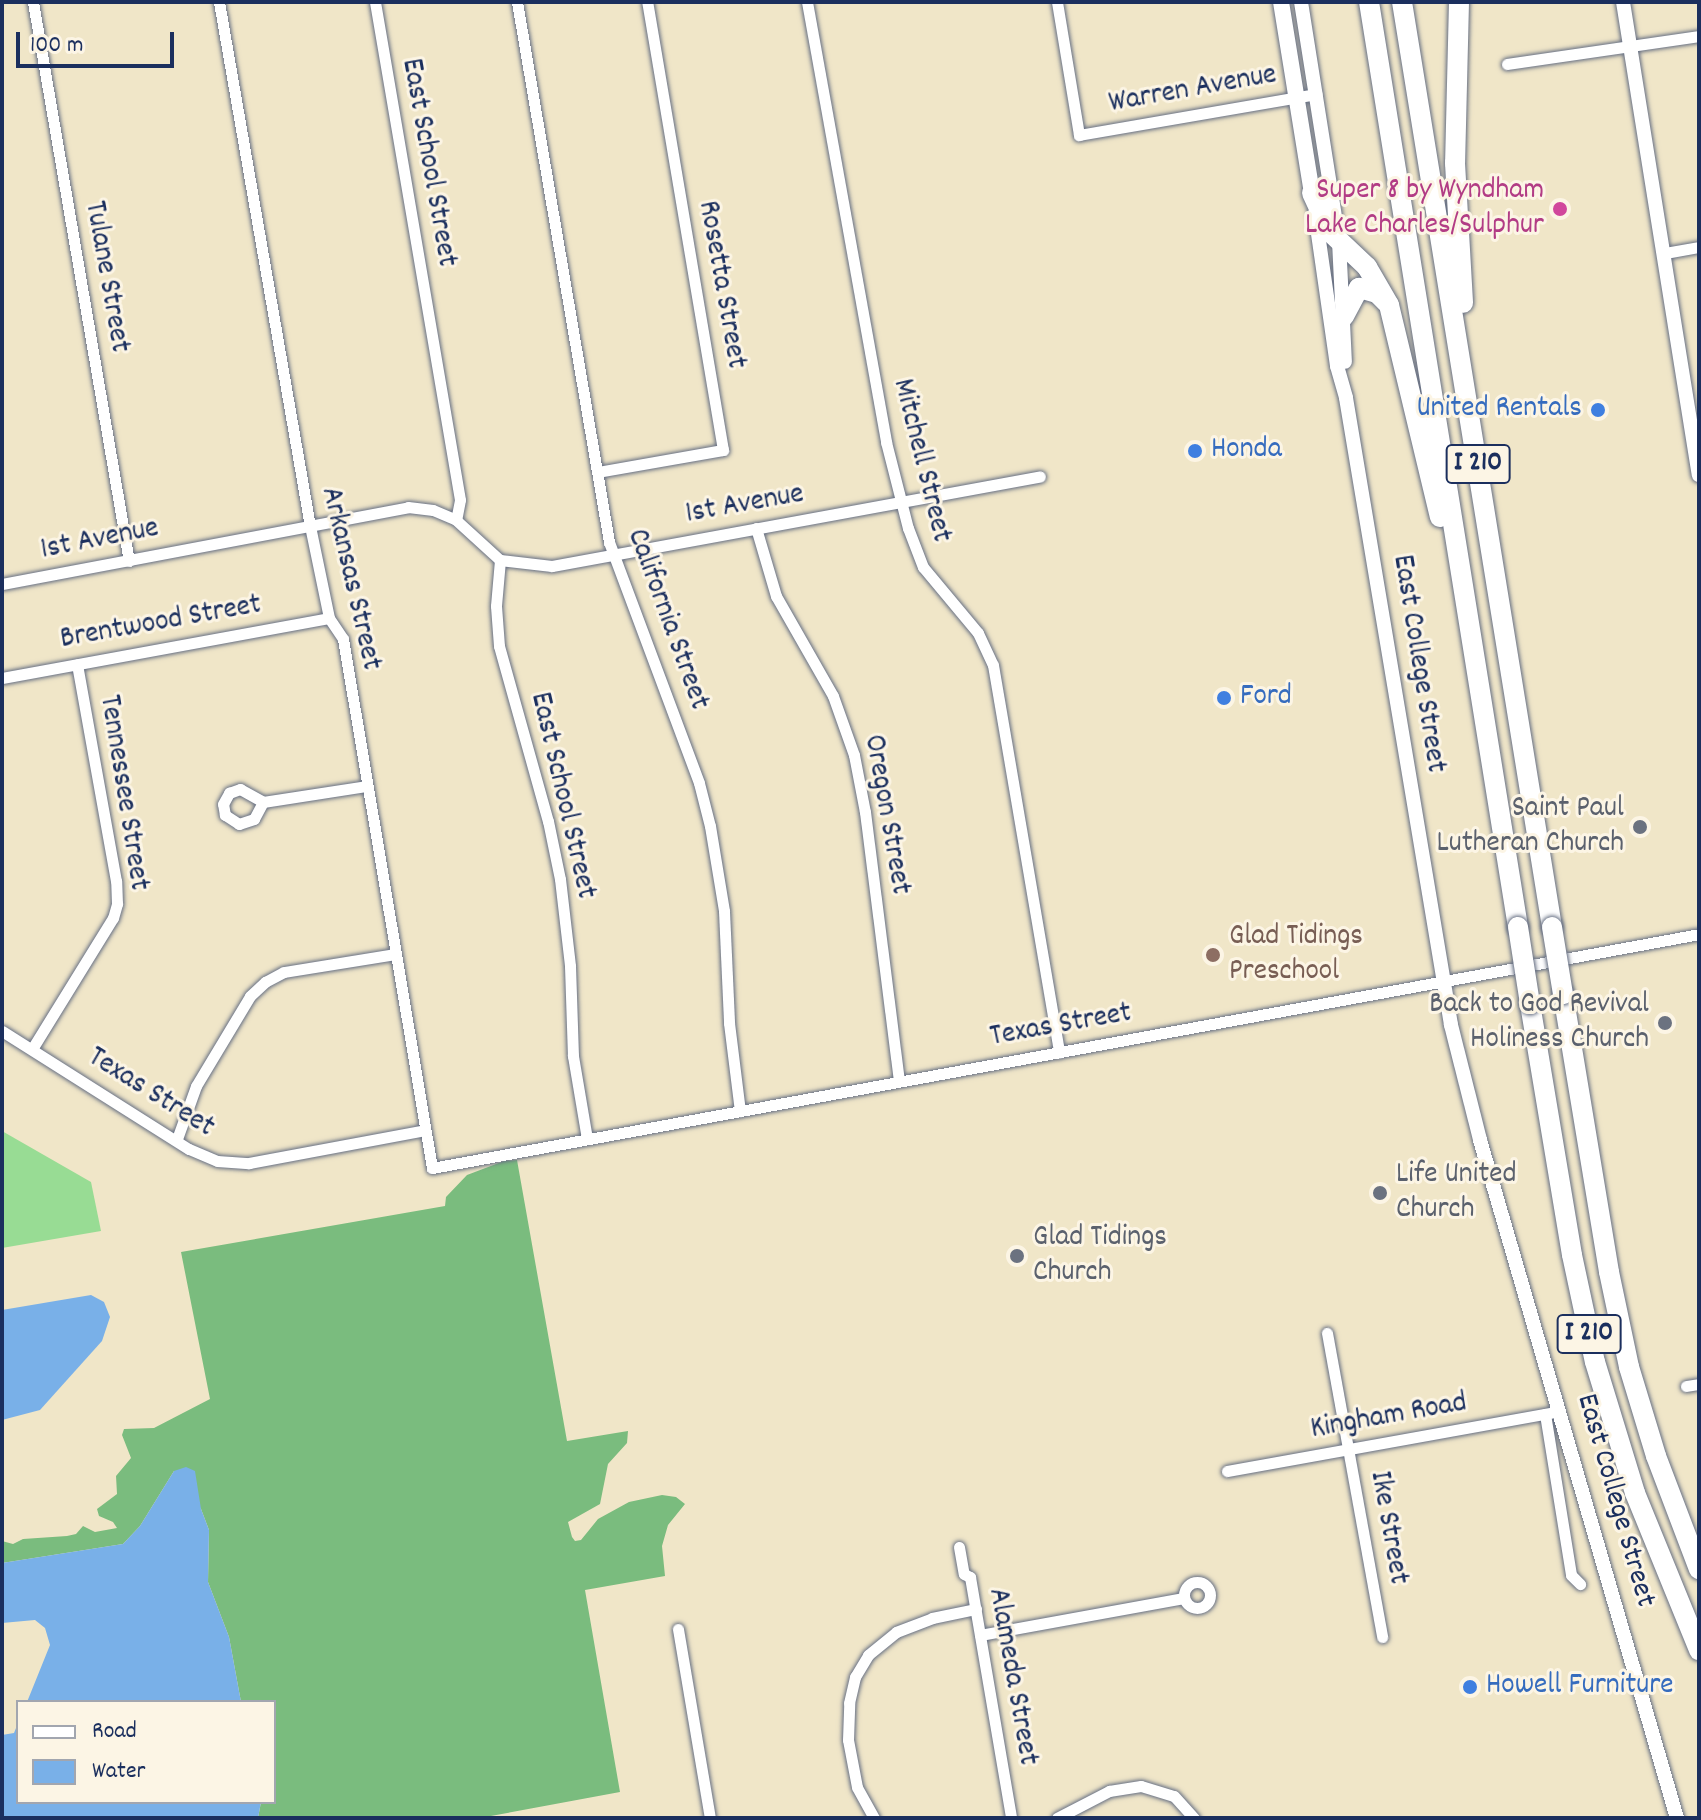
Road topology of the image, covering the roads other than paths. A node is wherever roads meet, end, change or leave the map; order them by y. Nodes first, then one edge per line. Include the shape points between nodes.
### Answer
1 (33, 2) edge
2 (219, 2) edge
3 (375, 2) edge
4 (517, 2) edge
5 (647, 2) edge
6 (807, 2) edge
7 (1057, 2) edge
8 (1281, 2) edge
9 (1301, 2) edge
10 (1369, 2) edge
11 (1402, 2) edge
12 (1461, 2) edge
13 (1623, 2) edge
14 (1699, 36) edge
15 (1631, 48) junction
16 (1507, 64) dead end
17 (1316, 94) junction
18 (1295, 97) junction
19 (1312, 193) junction
20 (1339, 241) junction
21 (1699, 247) edge
22 (1665, 253) junction
23 (1389, 305) junction
24 (1344, 316) junction
25 (1346, 398) junction
26 (1472, 426) junction
27 (1698, 457) edge
28 (598, 472) junction
29 (1699, 475) edge
30 (1040, 476) dead end
31 (901, 502) junction
32 (456, 520) junction
33 (310, 526) junction
34 (756, 528) junction
35 (613, 555) junction
36 (500, 560) junction
37 (129, 561) junction
38 (2, 584) edge
39 (329, 618) junction
40 (77, 664) junction
41 (2, 678) edge
42 (1483, 704) junction
43 (366, 786) junction
44 (263, 802) dead end
45 (1699, 934) edge
46 (395, 954) junction
47 (1442, 982) junction
48 (2, 1031) edge
49 (32, 1049) junction
50 (1059, 1052) junction
51 (899, 1081) junction
52 (740, 1111) junction
53 (425, 1130) junction
54 (177, 1139) junction
55 (587, 1139) junction
56 (432, 1168) joint
57 (1327, 1333) dead end
58 (1699, 1384) edge
59 (1686, 1386) dead end
60 (1552, 1413) junction
61 (1349, 1449) junction
62 (1227, 1471) dead end
63 (959, 1547) dead end
64 (1699, 1569) edge
65 (1580, 1584) dead end
66 (1184, 1598) dead end
67 (976, 1609) junction
68 (678, 1629) dead end
69 (980, 1635) junction
70 (1382, 1637) dead end
71 (1699, 1650) edge
72 (710, 1818) edge
73 (874, 1818) edge
74 (1011, 1818) edge
75 (1057, 1818) edge
76 (1194, 1818) edge
77 (1677, 1818) edge

1 - 37 street, Tulane Street
2 - 33 street, Arkansas Street
3 - 32 street, East School Street via 460,500
4 - 28 street, California Street
5 - 28 street, Rosetta Street via 723,450
6 - 31 street, Mitchell Street via 882,426
7 - 18 street, Warren Avenue via 1079,135
8 - 18 main road, East College Street
9 - 17 street, East College Street
10 - 42 highway, I 210
11 - 26 highway, I 210
12 - 26 highway via 1456,219
13 - 15 street
14 - 15 street
15 - 16 street
15 - 22 street
17 - 18 street, Warren Avenue
17 - 20 street, East College Street
18 - 19 main road, East College Street
19 - 20 highway
19 - 25 street, East College Street
20 - 23 highway via 1367,267
20 - 24 street, East College Street
21 - 22 street
22 - 27 street
23 - 24 highway via 1377,293 1359,288
23 - 42 highway
24 - 25 street, East College Street
25 - 47 street, East College Street
26 - 64 highway, I 210, bridge via 1624,1344 1656,1456
27 - 29 street
28 - 35 street, California Street
30 - 31 street, 1st Avenue
31 - 34 street, 1st Avenue
31 - 50 street, Mitchell Street via 923,567 978,633 993,665
32 - 33 street, 1st Avenue via 408,507
32 - 36 street, 1st Avenue
33 - 37 street, 1st Avenue
33 - 39 street, Arkansas Street
34 - 35 street, 1st Avenue
34 - 51 street, Oregon Street via 776,596 833,696 854,755
35 - 36 street, 1st Avenue via 552,566
35 - 52 street, California Street via 686,747 710,826 724,911
36 - 55 street, East School Street via 499,646 560,879 573,1056
37 - 38 street, 1st Avenue
39 - 40 street, Brentwood Street
39 - 43 street, Arkansas Street via 343,639
40 - 41 street, Brentwood Street
40 - 49 street, Tennessee Street via 117,904
42 - 71 highway, I 210, bridge via 1572,1255 1600,1384 1635,1493
43 - 44 street
43 - 46 street, Arkansas Street
45 - 47 street, Texas Street
46 - 53 street, Arkansas Street
46 - 54 street via 284,972 265,982 250,996 196,1086
47 - 50 street, Texas Street
47 - 60 street, East College Street
48 - 49 street, Texas Street
49 - 54 street, Texas Street
50 - 51 street, Texas Street
51 - 52 street, Texas Street
52 - 55 street, Texas Street
53 - 54 street, Texas Street via 234,1164 202,1156
53 - 56 street, Arkansas Street
55 - 56 street, Texas Street
57 - 61 street, Ike Street
58 - 59 street
60 - 61 street, Kingham Road
60 - 65 street via 1571,1575
60 - 77 street, East College Street
61 - 62 street, Kingham Road
61 - 70 street, Ike Street
63 - 67 street, Alameda Street
66 - 69 street
67 - 69 street, Alameda Street
67 - 73 street via 896,1632 868,1655 855,1677 848,1740 857,1787
68 - 72 street
69 - 74 street, Alameda Street
75 - 76 street via 1109,1791 1141,1786 1174,1796

